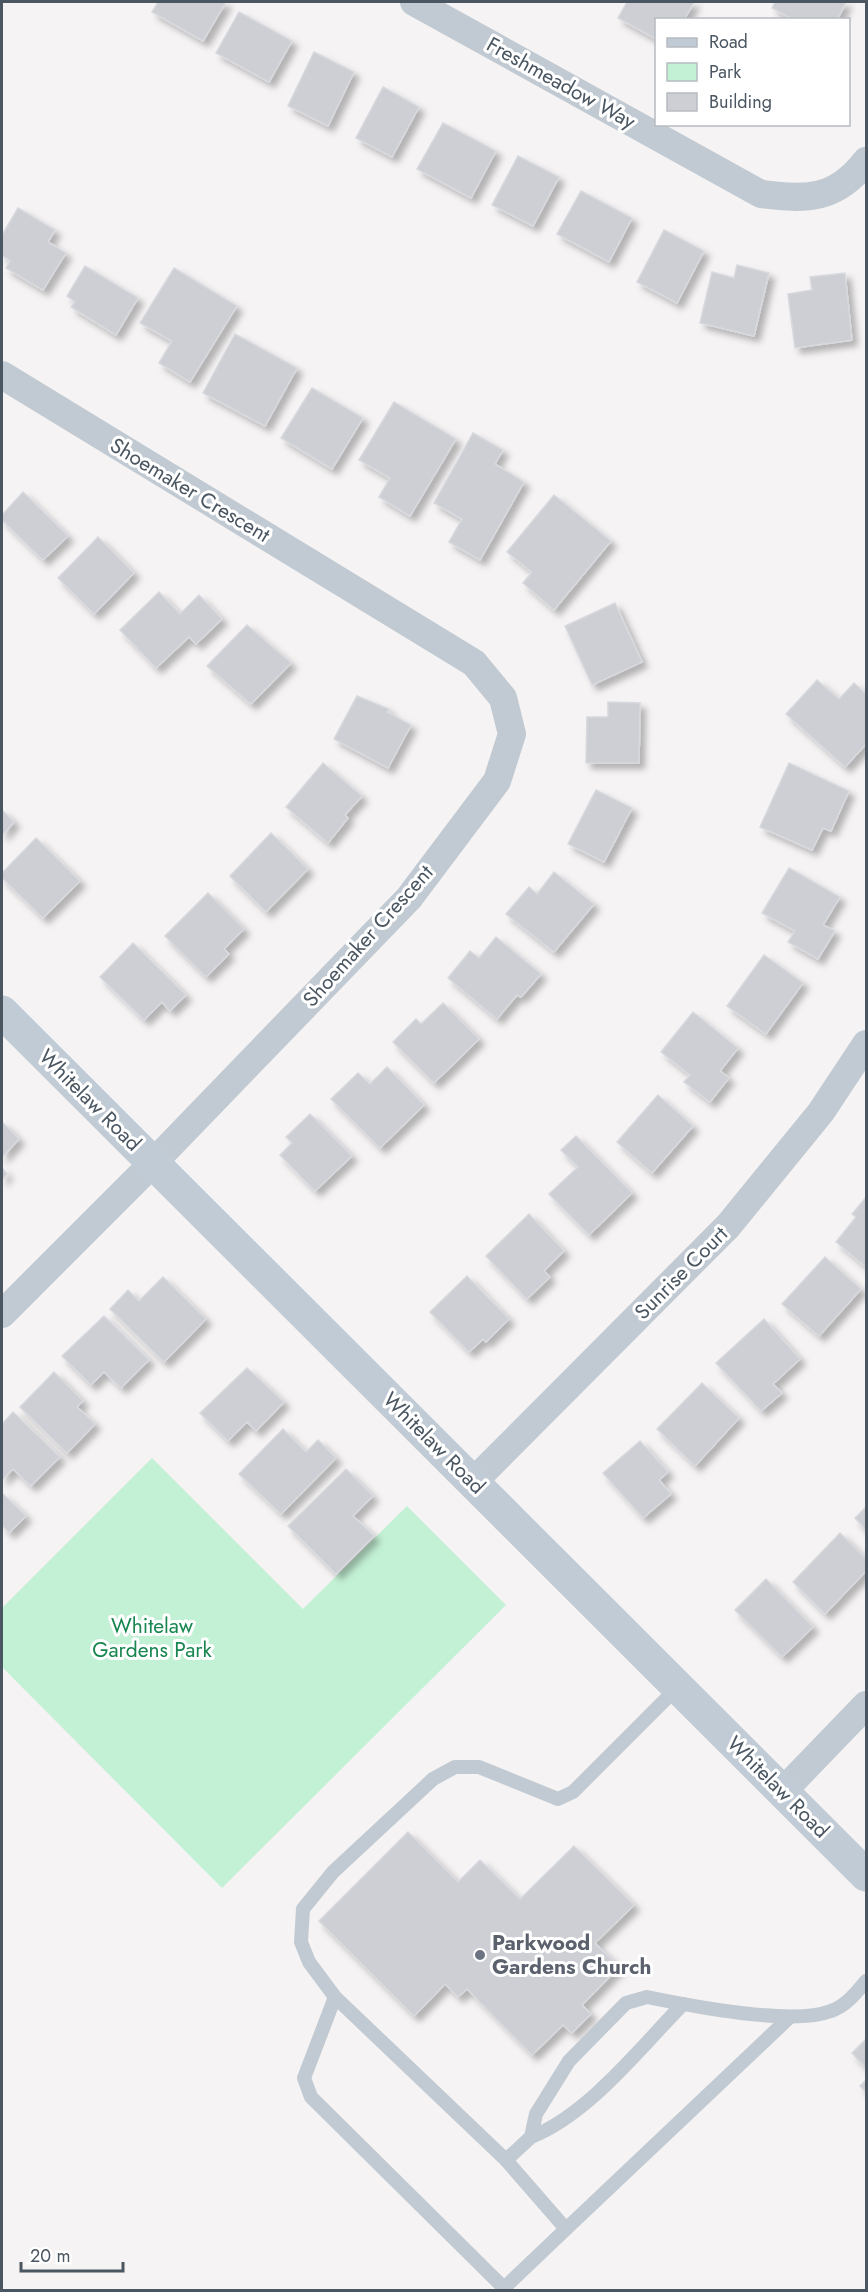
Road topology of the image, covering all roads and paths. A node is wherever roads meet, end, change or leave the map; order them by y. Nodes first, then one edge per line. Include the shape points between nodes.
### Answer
1 (414, 2) edge
2 (867, 161) edge
3 (2, 375) edge
4 (2, 1012) edge
5 (867, 1044) edge
6 (153, 1163) junction
7 (2, 1314) edge
8 (473, 1482) junction
9 (678, 1687) junction
10 (867, 1705) edge
11 (783, 1791) junction
12 (867, 1875) edge
13 (867, 1981) edge
14 (335, 1997) junction
15 (683, 2004) junction
16 (790, 2017) junction
17 (531, 2137) junction
18 (506, 2160) junction
19 (566, 2229) junction

1 - 2 street, Freshmeadow Way via 761,194 801,199 828,193
3 - 6 street, Shoemaker Crescent via 474,663 503,698 512,734 497,781 409,898
4 - 6 street, Whitelaw Road
5 - 8 street, Sunrise Court via 821,1113 728,1226
6 - 7 street, Shoemaker Crescent
6 - 8 street, Whitelaw Road
8 - 9 street, Whitelaw Road
9 - 11 street, Whitelaw Road
9 - 14 lane via 573,1792 558,1799 479,1767 455,1767 433,1779 333,1872 303,1909 301,1942 309,1962
10 - 11 street
11 - 12 street, Whitelaw Road
13 - 16 lane via 851,1999 831,2011
14 - 18 lane
14 - 19 lane via 304,2078 311,2097 504,2288
15 - 16 lane
15 - 17 lane via 582,2107 555,2128
15 - 17 lane via 647,1997 626,2003 569,2061 536,2114
16 - 19 lane
17 - 18 lane
18 - 19 lane

